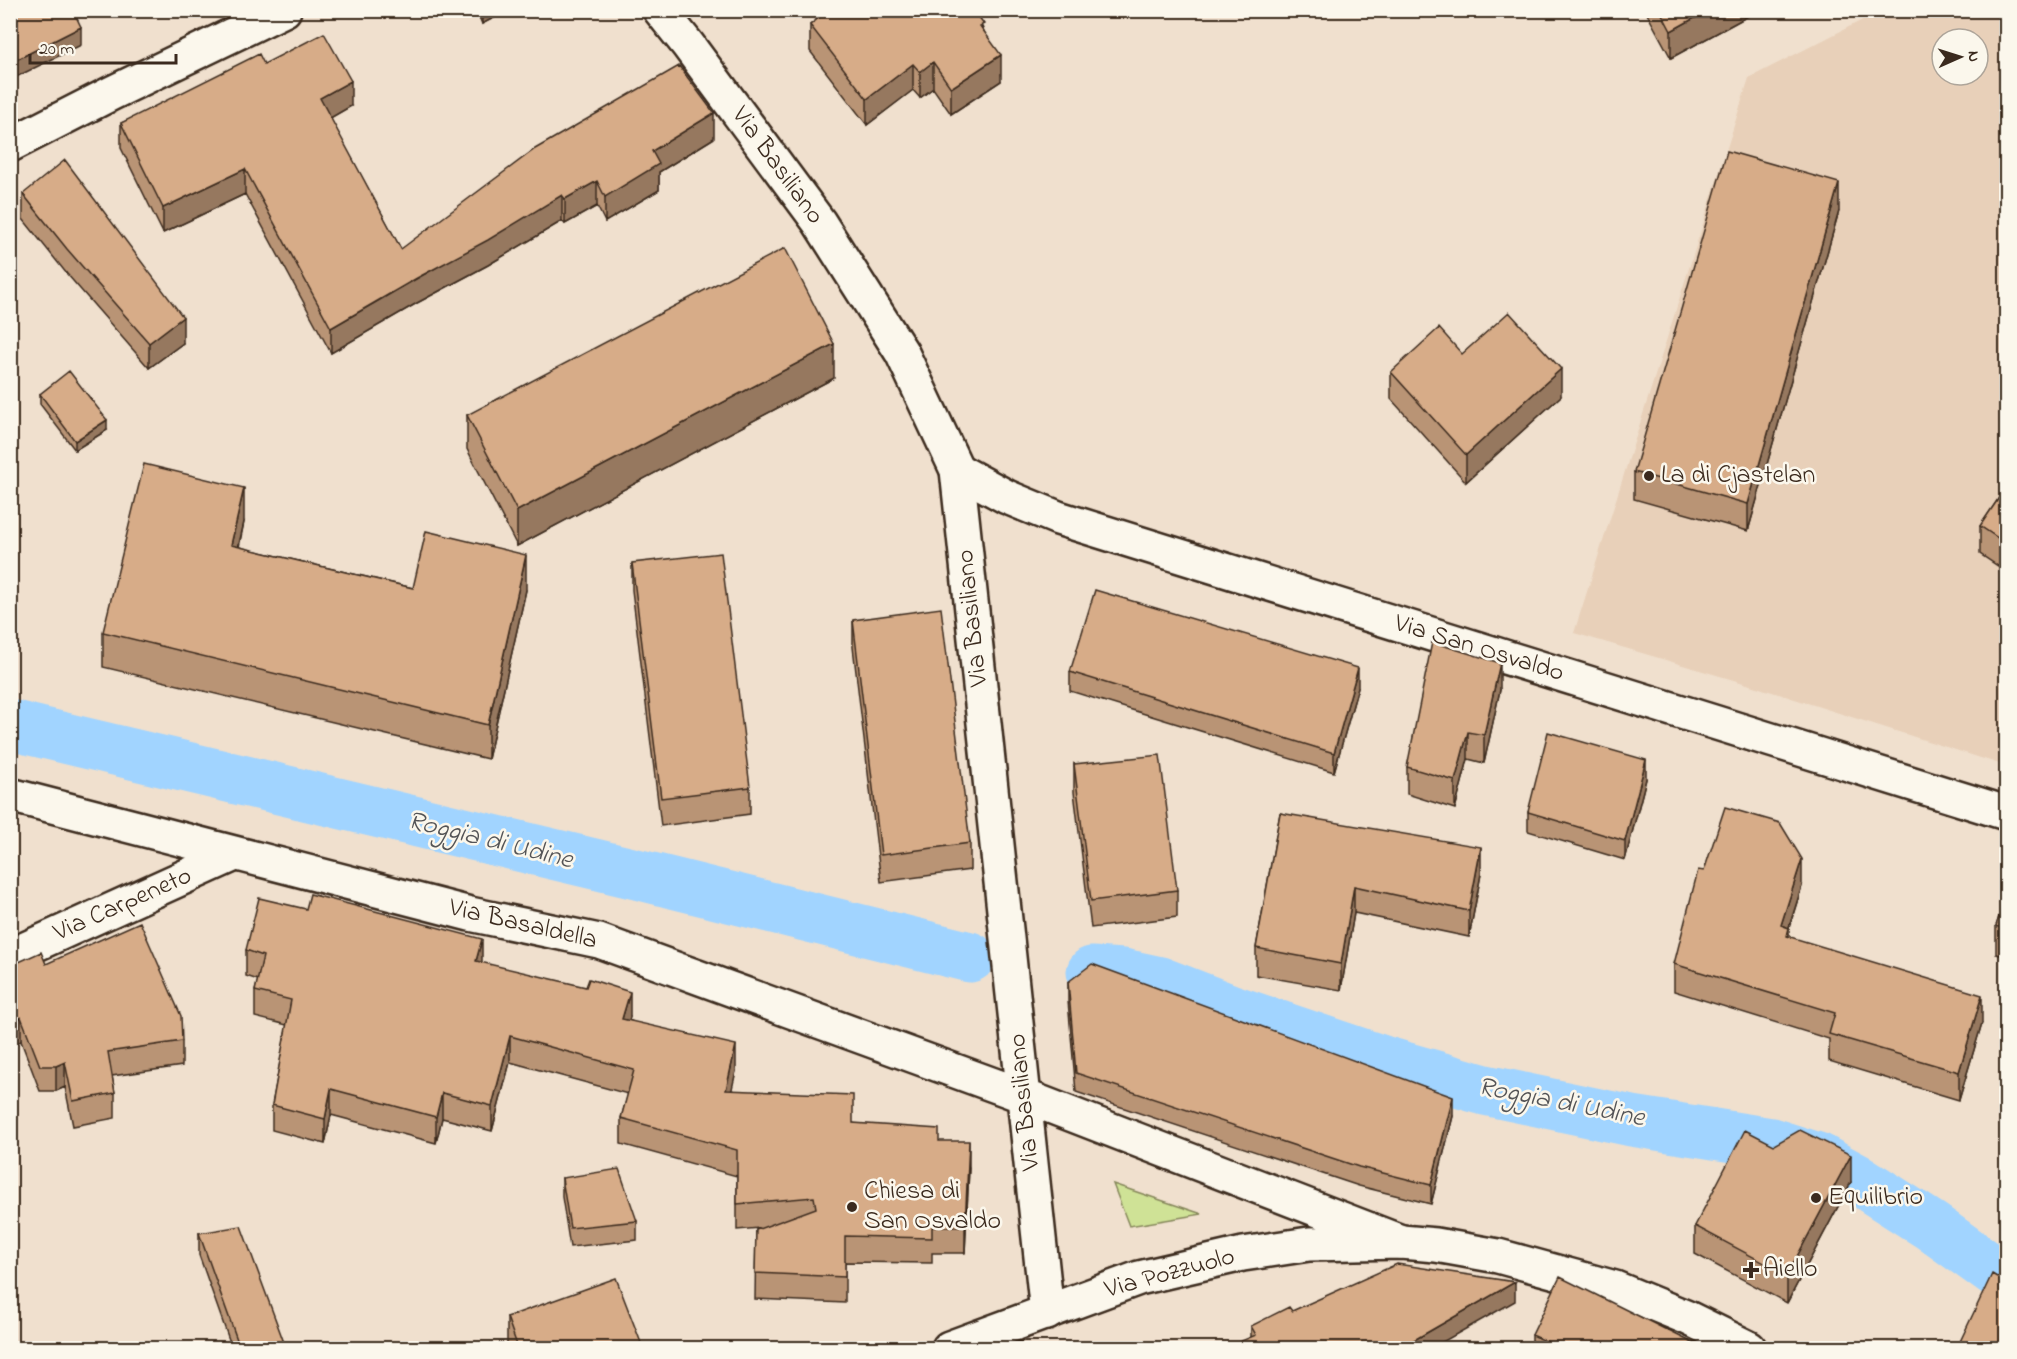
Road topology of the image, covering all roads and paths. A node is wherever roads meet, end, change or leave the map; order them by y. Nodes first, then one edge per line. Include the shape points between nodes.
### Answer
1 (284, 10) edge
2 (660, 10) edge
3 (10, 145) edge
4 (957, 470) junction
5 (10, 795) edge
6 (2007, 813) edge
7 (235, 854) junction
8 (10, 956) edge
9 (1024, 1096) junction
10 (1401, 1242) junction
11 (1047, 1313) junction
12 (949, 1348) edge
13 (1749, 1348) edge

1 - 3 street
2 - 4 street, Via Basiliano via 819,222 902,353
4 - 6 street, Via San Osvaldo via 1058,518
4 - 9 street, Via Basiliano
5 - 7 street, Via Basaldella
7 - 8 street, Via Carpeneto
7 - 9 street, Via Basaldella via 470,914 598,941
9 - 10 street, Via Pozzuolo
9 - 11 street, Via Basiliano
10 - 11 street, Via Pozzuolo via 1309,1244 1243,1254 1139,1278
10 - 13 street, Via Pozzuolo via 1498,1256 1615,1288
11 - 12 street, Via Pozzuolo

